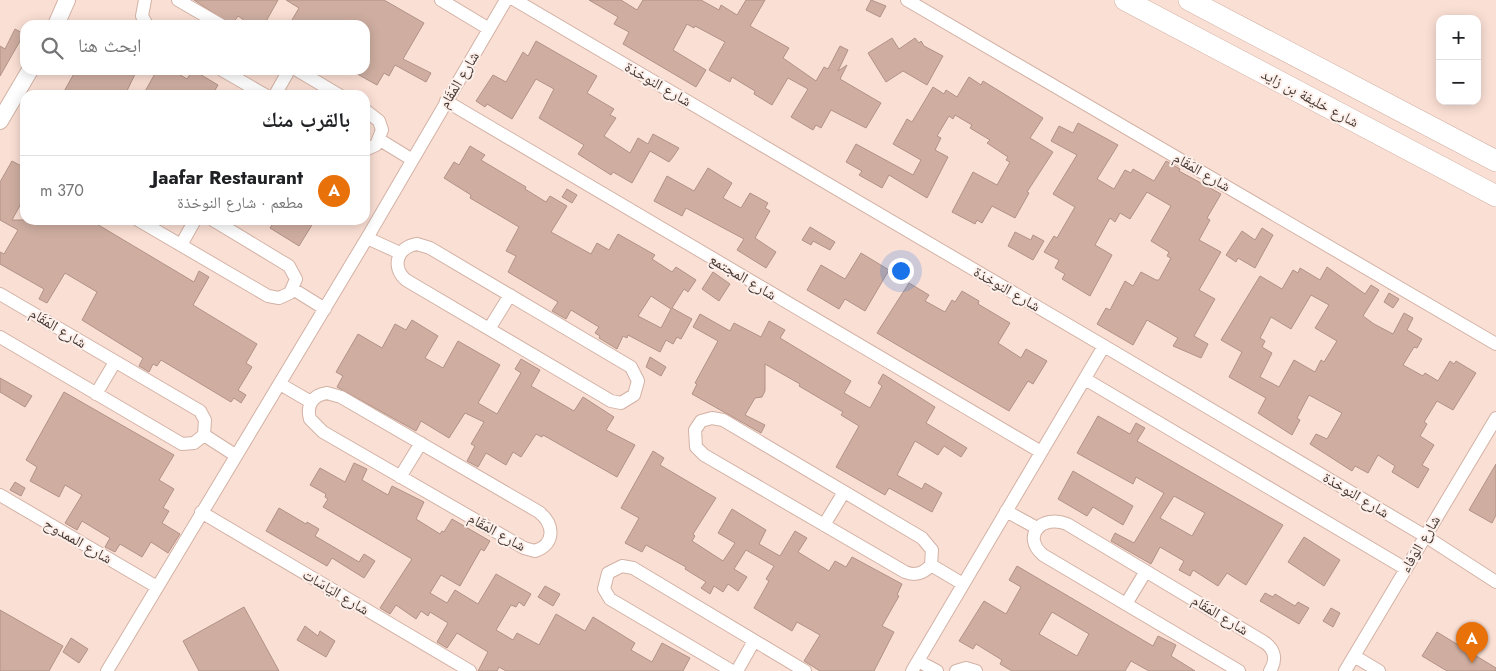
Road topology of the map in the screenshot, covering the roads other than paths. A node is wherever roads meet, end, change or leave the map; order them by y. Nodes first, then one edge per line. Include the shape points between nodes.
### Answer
1 (67, 0) edge
2 (145, 0) edge
3 (178, 0) edge
4 (441, 0) edge
5 (506, 0) edge
6 (515, 0) edge
7 (908, 0) edge
8 (1125, 0) edge
9 (1189, 0) edge
10 (58, 20) edge
11 (145, 20) edge
12 (212, 20) edge
13 (489, 29) junction
14 (27, 75) edge
15 (231, 75) edge
16 (287, 75) edge
17 (305, 75) edge
18 (256, 90) edge
19 (278, 90) edge
20 (331, 90) edge
21 (446, 102) junction
22 (370, 114) edge
23 (0, 121) edge
24 (380, 140) junction
25 (370, 148) edge
26 (411, 159) junction
27 (1496, 161) edge
28 (1496, 196) edge
29 (147, 225) edge
30 (192, 225) edge
31 (220, 225) edge
32 (367, 238) junction
33 (181, 245) junction
34 (400, 253) junction
35 (293, 290) junction
36 (0, 294) edge
37 (510, 295) junction
38 (325, 309) junction
39 (489, 329) junction
40 (0, 337) edge
41 (1496, 344) edge
42 (1104, 346) junction
43 (115, 362) junction
44 (1085, 379) junction
45 (280, 384) junction
46 (96, 394) junction
47 (311, 402) junction
48 (1496, 418) edge
49 (204, 435) junction
50 (421, 443) junction
51 (1041, 452) junction
52 (235, 455) junction
53 (400, 477) junction
54 (844, 492) junction
55 (0, 495) edge
56 (1006, 511) junction
57 (202, 512) junction
58 (824, 525) junction
59 (1037, 528) junction
60 (1425, 536) junction
61 (931, 565) junction
62 (1406, 569) junction
63 (1146, 570) junction
64 (1496, 582) edge
65 (963, 584) junction
66 (157, 587) junction
67 (1126, 604) junction
68 (754, 641) junction
69 (1354, 656) junction
70 (915, 666) edge
71 (107, 671) edge
72 (470, 671) edge
73 (732, 671) edge
74 (737, 671) edge
75 (805, 671) edge
76 (937, 671) edge
77 (956, 671) edge
78 (976, 671) edge
79 (1239, 671) edge
80 (1270, 671) edge
81 (1345, 671) edge
82 (1380, 671) edge

1 - 10 street
2 - 11 street via 141,10
3 - 12 street
4 - 13 street
5 - 13 street, شارع المَقَام
6 - 42 street, شارع النوخذة
7 - 41 street, شارع المَقَام
8 - 28 highway, شارع خليفة بن زايد
9 - 27 highway, شارع خليفة بن زايد
13 - 21 street, شارع المَقَام
14 - 23 street
15 - 18 street
16 - 19 street
17 - 20 street
21 - 26 street, شارع المَقَام
21 - 51 street, شارع المجتمع
22 - 24 street via 379,120
24 - 25 street
24 - 26 street
26 - 32 street, شارع المَقَام
29 - 33 street
30 - 33 street
31 - 35 street via 290,266 296,279
32 - 34 street
32 - 38 street, شارع المَقَام
33 - 35 street via 273,298 285,297
34 - 37 street via 410,245 423,245
34 - 39 street via 397,264 402,276
35 - 38 street
36 - 43 street, شارع المَقَام
37 - 39 street
37 - 39 street via 631,368 638,381 637,391 626,401 611,401
38 - 45 street, شارع المَقَام
40 - 46 street
42 - 44 street
42 - 60 street, شارع النوخذة
43 - 46 street
43 - 49 street, شارع المَقَام via 200,412 206,420
44 - 51 street
44 - 62 street
45 - 47 street
45 - 52 street, شارع المَقَام
46 - 49 street via 182,444 194,444
47 - 50 street, شارع المَقَام via 321,394 341,397
47 - 53 street, شارع المَقَام via 308,413 313,424
48 - 60 street, شارع الوَفاء
49 - 52 street
50 - 53 street
50 - 53 street, شارع المَقَام via 544,516 551,529 547,543 535,550 524,548
51 - 56 street
52 - 57 street, شارع المَقَام
54 - 58 street
54 - 58 street via 723,420 706,419 698,425 694,436 700,451
54 - 61 street via 922,538 932,550
55 - 66 street, شارع الممدوح
56 - 59 street
56 - 65 street
57 - 66 street, شارع المَقَام
57 - 72 street, شارع اليَاسَات
58 - 61 street via 910,574 922,573
59 - 63 street, شارع المَقَام via 1048,521 1060,521
59 - 67 street via 1036,546 1043,555
60 - 62 street, شارع الوَفاء
60 - 64 street, شارع النوخذة
61 - 65 street
62 - 69 street, شارع الوَفاء
63 - 67 street
63 - 80 street, شارع المَقَام via 1268,644 1275,657
65 - 70 street
66 - 71 street, شارع المَقَام
67 - 79 street
68 - 73 street via 633,568 622,566 608,573 604,589 610,599
68 - 74 street
68 - 75 street
69 - 81 street, شارع الوَفاء
69 - 82 street
70 - 76 street
77 - 78 street via 966,668

